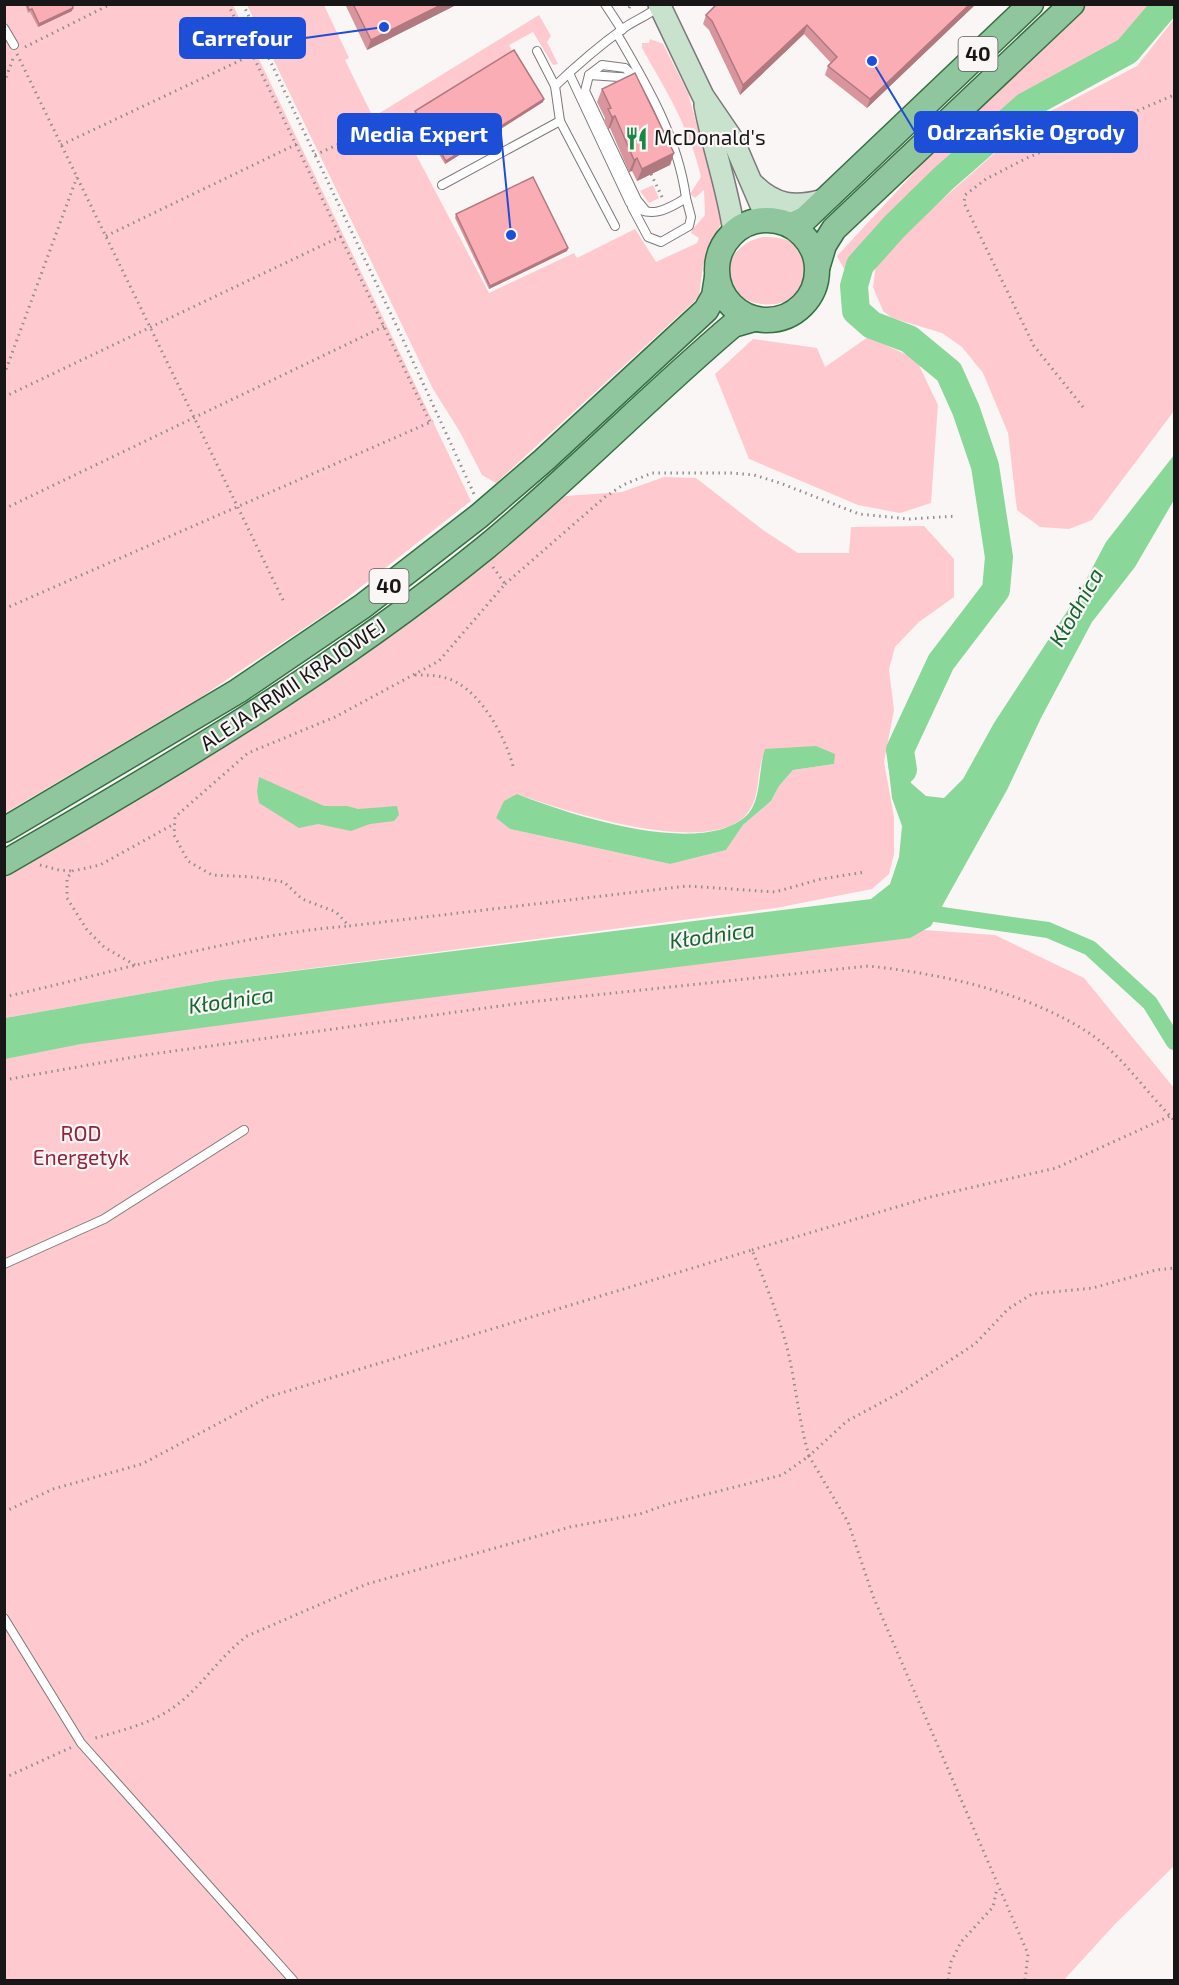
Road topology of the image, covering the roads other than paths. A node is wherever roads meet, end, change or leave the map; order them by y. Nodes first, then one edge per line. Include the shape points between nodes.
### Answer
1 (605, 4) edge
2 (1031, 4) edge
3 (1072, 4) edge
4 (660, 5) edge
5 (4, 28) edge
6 (619, 32) junction
7 (15, 48) road end
8 (537, 51) dead end
9 (569, 73) junction
10 (639, 80) junction
11 (555, 86) junction
12 (703, 96) junction
13 (560, 121) junction
14 (751, 181) junction
15 (442, 185) dead end
16 (686, 198) junction
17 (823, 200) junction
18 (630, 203) junction
19 (650, 213) junction
20 (767, 219) junction
21 (792, 225) junction
22 (615, 226) dead end
23 (734, 232) junction
24 (818, 265) junction
25 (717, 277) junction
26 (754, 319) junction
27 (4, 830) edge
28 (12, 858) edge
29 (244, 1130) dead end
30 (4, 1264) edge
31 (4, 1618) edge
32 (293, 1980) edge

1 - 6 lane
2 - 17 main road, 40
3 - 24 main road, 40 via 834,229
4 - 6 lane
4 - 12 street
5 - 7 lane
6 - 9 lane
6 - 10 lane
8 - 11 lane
9 - 11 lane
9 - 18 lane
10 - 16 lane via 675,147
10 - 19 lane via 625,68 607,65 597,67 585,84 587,97 637,200
11 - 13 lane
12 - 14 street via 733,140
12 - 23 street
13 - 15 lane
13 - 22 lane
14 - 17 street via 763,194 784,205 802,206
14 - 20 street
16 - 18 lane via 689,226 660,242 648,237
16 - 19 lane
17 - 21 main road, 40 via 806,219
18 - 19 lane
20 - 21 main road
20 - 23 main road via 755,220
21 - 24 main road via 810,242
23 - 25 main road, 40 via 720,252
24 - 26 main road, 40 via 814,289 800,309 778,319
25 - 26 main road via 726,299
25 - 27 main road, ALEJA ARMII KRAJOWEJ / 40 via 714,296 706,310 645,368 499,499 381,592 238,691
26 - 28 main road, ALEJA ARMII KRAJOWEJ / 40 via 733,325 485,548 379,629 252,716
29 - 30 lane via 104,1219
31 - 32 lane via 81,1743

